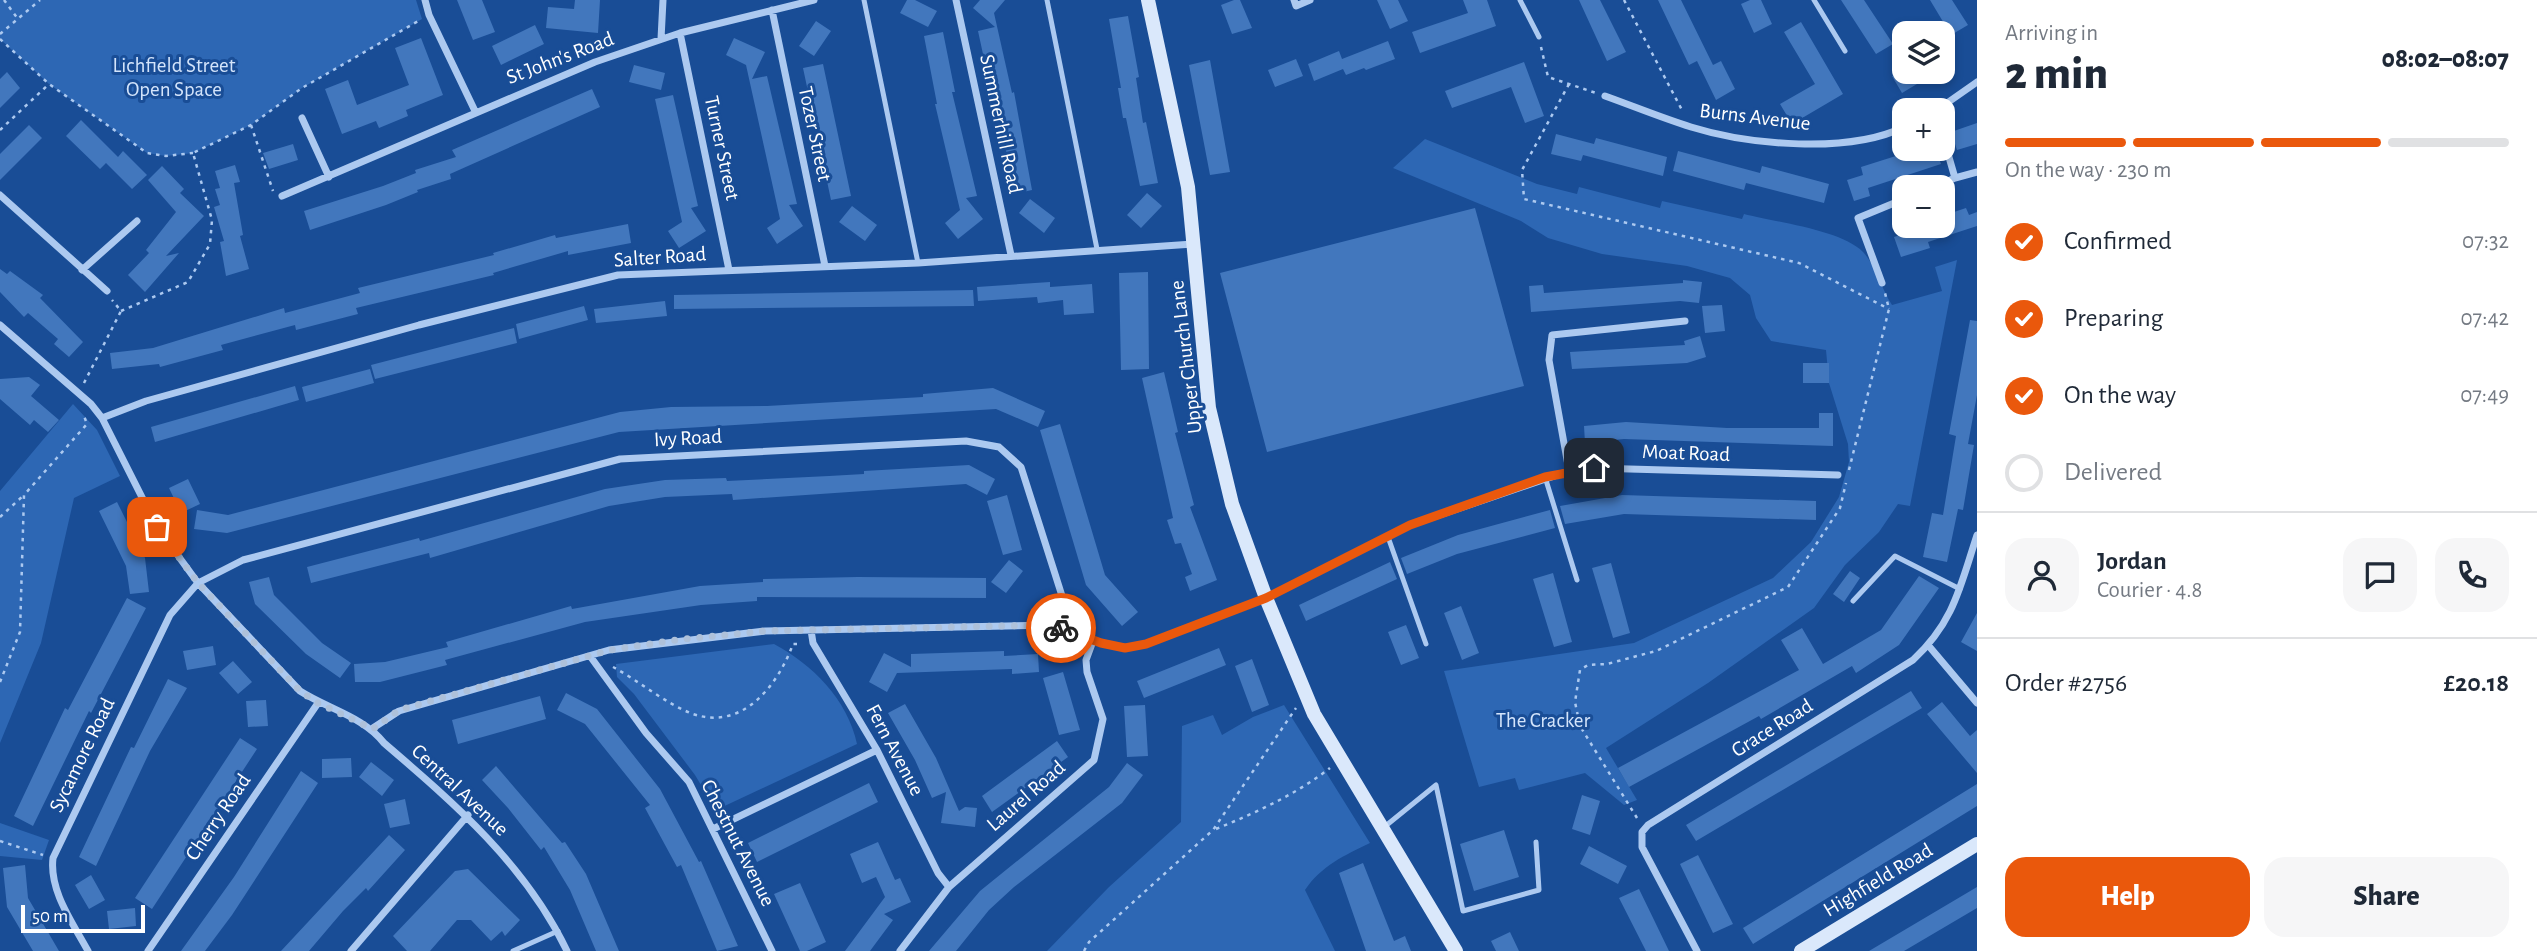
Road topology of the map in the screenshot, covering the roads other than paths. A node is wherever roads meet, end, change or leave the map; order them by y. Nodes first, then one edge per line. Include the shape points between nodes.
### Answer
1 (425, 0) edge
2 (663, 0) edge
3 (812, 0) edge
4 (864, 0) edge
5 (956, 0) edge
6 (1046, 0) edge
7 (1148, 0) edge
8 (1294, 0) edge
9 (1310, 0) edge
10 (1520, 0) edge
11 (1814, 0) edge
12 (772, 10) junction
13 (680, 33) junction
14 (1539, 37) road end
15 (662, 39) junction
16 (1845, 51) dead end
17 (1977, 82) edge
18 (1605, 96) road end
19 (1954, 98) edge
20 (475, 111) junction
21 (302, 118) dead end
22 (1892, 133) edge
23 (1977, 172) edge
24 (329, 177) junction
25 (1955, 178) edge
26 (0, 195) edge
27 (282, 196) road end
28 (1892, 204) edge
29 (137, 221) dead end
30 (1196, 244) junction
31 (1097, 249) junction
32 (1011, 255) junction
33 (918, 263) junction
34 (825, 266) junction
35 (82, 270) junction
36 (729, 270) junction
37 (1882, 283) road end
38 (107, 291) road end
39 (1685, 321) dead end
40 (0, 325) edge
41 (102, 418) junction
42 (1569, 471) junction
43 (1838, 475) dead end
44 (1545, 477) junction
45 (1977, 536) edge
46 (1388, 537) junction
47 (1577, 580) dead end
48 (198, 583) junction
49 (1960, 589) junction
50 (1266, 598) junction
51 (1853, 601) dead end
52 (1063, 629) junction
53 (811, 630) junction
54 (1093, 641) junction
55 (1426, 644) dead end
56 (1928, 645) junction
57 (590, 656) junction
58 (318, 703) junction
59 (1977, 704) edge
60 (373, 729) junction
61 (877, 750) junction
62 (468, 815) junction
63 (1383, 828) junction
64 (713, 829) junction
65 (1536, 842) dead end
66 (1977, 844) edge
67 (949, 887) junction
68 (558, 932) junction
69 (88, 951) edge
70 (148, 951) edge
71 (351, 951) edge
72 (513, 951) edge
73 (567, 951) edge
74 (772, 951) edge
75 (900, 951) edge
76 (1456, 951) edge
77 (1697, 951) edge
78 (1801, 951) edge

1 - 20 street
2 - 15 street
3 - 12 street, St John's Road
4 - 33 lane
5 - 32 street, Summerhill Road
6 - 31 lane
7 - 30 main road, Upper Church Lane
8 - 9 street via 1296,6
10 - 14 lane
11 - 16 lane
12 - 13 street, St John's Road
12 - 34 street, Tozer Street
13 - 15 street, St John's Road
13 - 36 street, Turner Street
15 - 20 street, St John's Road
17 - 19 street
18 - 22 street, Burns Avenue via 1693,128 1746,138 1833,144
20 - 24 street, St John's Road
21 - 24 street
23 - 25 street
24 - 27 street, St John's Road
26 - 35 street
28 - 37 street via 1858,218
29 - 35 street
30 - 31 street, Salter Road
30 - 50 main road, Upper Church Lane via 1209,408 1232,504
31 - 32 street, Salter Road
32 - 33 street, Salter Road
33 - 34 street, Salter Road
34 - 36 street, Salter Road
35 - 38 street
36 - 41 street, Salter Road via 618,275 146,401
39 - 42 street via 1552,335 1549,360
40 - 41 street, Central Avenue
41 - 48 street, Central Avenue via 157,527
42 - 43 street, Moat Road
42 - 44 street, Moat Road
44 - 46 street, Moat Road
44 - 47 lane
45 - 49 street, Grace Road
46 - 50 street, Moat Road
46 - 55 lane
48 - 52 street, Ivy Road via 243,560 620,459 966,441 999,447 1021,467 1063,598
48 - 58 street, Central Avenue via 300,691
48 - 69 street, Sycamore Road via 170,615 52,858 61,901
49 - 51 lane via 1895,556
49 - 56 street, Grace Road via 1943,628
50 - 54 street, Moat Road via 1146,644 1125,648
50 - 63 main road, Upper Church Lane via 1314,714
52 - 53 street, Moat Road via 1053,625
52 - 54 street, Moat Road
53 - 57 street, Moat Road via 676,640
53 - 61 street, Fern Avenue via 813,643
54 - 67 street, Laurel Road via 1087,672 1103,719 1094,760
56 - 59 street
56 - 77 street, Grace Road via 1886,677 1644,829 1642,847
57 - 60 street, Moat Road via 399,710
57 - 64 street, Chestnut Avenue via 646,733 689,782
58 - 60 street, Central Avenue
58 - 70 street, Cherry Road
60 - 62 street, Central Avenue
61 - 64 street
61 - 67 street, Fern Avenue
62 - 68 street, Central Avenue via 511,863
62 - 71 street
63 - 65 lane via 1436,785 1463,911 1539,890
63 - 76 main road, Upper Church Lane
64 - 74 street, Chestnut Avenue
66 - 78 main road, Highfield Road
67 - 75 street, Laurel Road
68 - 72 lane
68 - 73 street, Central Avenue

